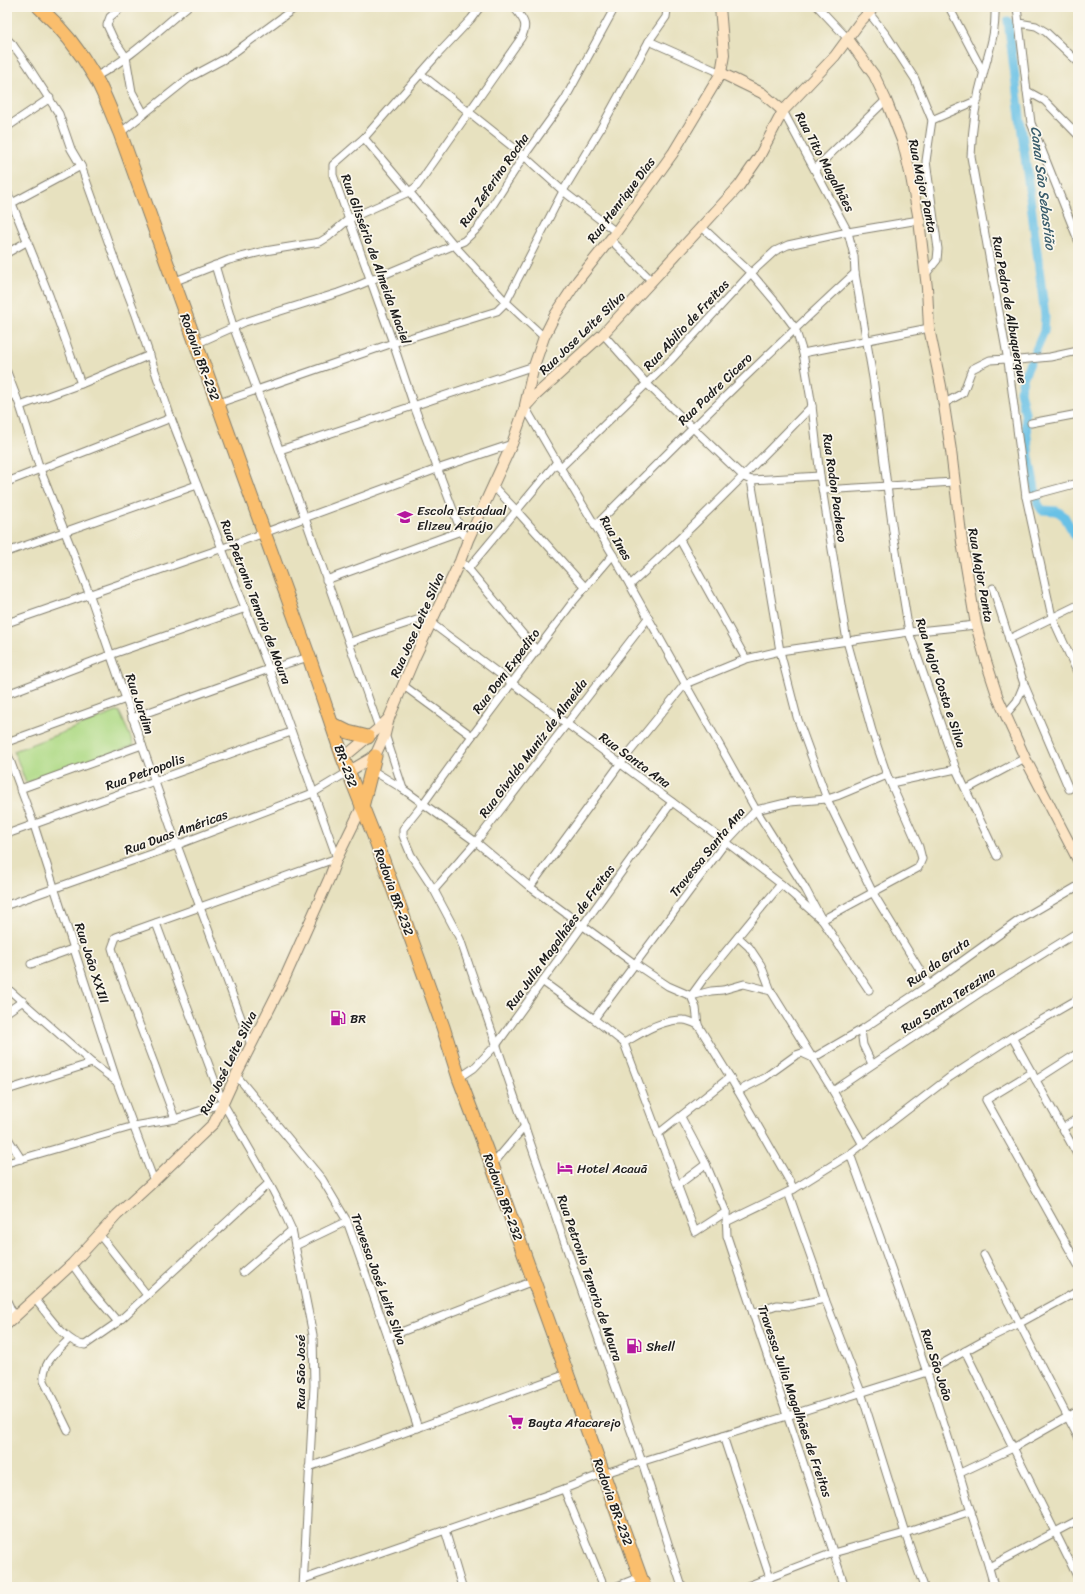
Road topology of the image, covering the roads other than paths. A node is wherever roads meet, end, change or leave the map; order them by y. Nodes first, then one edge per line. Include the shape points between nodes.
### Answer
1 (39, 7) edge
2 (122, 7) edge
3 (187, 7) edge
4 (296, 7) edge
5 (480, 7) edge
6 (514, 7) edge
7 (615, 7) edge
8 (665, 7) edge
9 (720, 7) edge
10 (818, 7) edge
11 (949, 7) edge
12 (995, 7) edge
13 (1017, 7) edge
14 (868, 9) edge
15 (1019, 23) junction
16 (848, 39) junction
17 (649, 41) junction
18 (10, 42) edge
19 (7, 50) edge
20 (126, 57) junction
21 (1078, 62) edge
22 (983, 72) junction
23 (721, 73) junction
24 (421, 74) junction
25 (95, 77) junction
26 (1027, 91) junction
27 (50, 98) junction
28 (886, 100) junction
29 (978, 100) junction
30 (783, 111) junction
31 (469, 113) junction
32 (144, 114) junction
33 (932, 120) junction
34 (7, 127) edge
35 (120, 133) junction
36 (1078, 135) edge
37 (364, 138) junction
38 (524, 156) junction
39 (81, 166) junction
40 (815, 169) junction
41 (7, 191) edge
42 (563, 191) junction
43 (409, 192) junction
44 (12, 203) junction
45 (349, 219) junction
46 (919, 220) junction
47 (702, 227) junction
48 (848, 232) junction
49 (613, 236) junction
50 (1078, 240) edge
51 (28, 241) junction
52 (454, 245) junction
53 (7, 253) edge
54 (215, 265) junction
55 (751, 273) junction
56 (855, 273) junction
57 (925, 275) junction
58 (371, 280) junction
59 (652, 281) junction
60 (173, 282) junction
61 (506, 302) junction
62 (233, 326) junction
63 (795, 328) junction
64 (929, 328) junction
65 (603, 334) junction
66 (544, 337) junction
67 (867, 340) junction
68 (393, 343) junction
69 (196, 344) junction
70 (1078, 351) edge
71 (803, 353) junction
72 (150, 355) junction
73 (1008, 360) junction
74 (534, 366) junction
75 (7, 372) edge
76 (81, 384) junction
77 (647, 384) junction
78 (257, 390) junction
79 (15, 394) junction
80 (7, 397) edge
81 (216, 404) junction
82 (943, 404) junction
83 (20, 406) junction
84 (414, 406) junction
85 (812, 406) junction
86 (525, 407) junction
87 (1078, 414) edge
88 (172, 418) junction
89 (1031, 423) dead end
90 (692, 428) junction
91 (512, 444) junction
92 (280, 450) junction
93 (558, 465) junction
94 (40, 469) junction
95 (437, 469) junction
96 (820, 476) junction
97 (747, 479) junction
98 (7, 482) edge
99 (954, 482) junction
100 (1078, 483) edge
101 (197, 484) junction
102 (888, 485) junction
103 (493, 486) junction
104 (823, 490) junction
105 (1030, 496) junction
106 (516, 510) junction
107 (305, 518) junction
108 (595, 526) junction
109 (64, 531) junction
110 (461, 531) junction
111 (263, 533) junction
112 (468, 540) junction
113 (680, 540) junction
114 (223, 548) junction
115 (7, 552) edge
116 (613, 555) junction
117 (460, 561) junction
118 (468, 569) junction
119 (326, 580) junction
120 (630, 585) junction
121 (585, 587) junction
122 (993, 588) dead end
123 (89, 593) junction
124 (1078, 605) edge
125 (246, 608) junction
126 (648, 618) junction
127 (1052, 618) junction
128 (433, 619) junction
129 (7, 623) edge
130 (976, 625) junction
131 (909, 632) junction
132 (1009, 639) junction
133 (847, 641) junction
134 (350, 642) junction
135 (536, 651) junction
136 (780, 652) junction
137 (110, 655) junction
138 (309, 657) junction
139 (746, 659) junction
140 (269, 669) junction
141 (1078, 674) edge
142 (512, 682) junction
143 (685, 684) junction
144 (1024, 684) junction
145 (404, 686) junction
146 (7, 694) edge
147 (126, 699) junction
148 (1006, 714) junction
149 (132, 718) junction
150 (332, 724) junction
151 (567, 724) junction
152 (382, 731) junction
153 (292, 732) junction
154 (472, 736) junction
155 (368, 737) junction
156 (7, 742) edge
157 (142, 745) junction
158 (7, 752) edge
159 (375, 756) junction
160 (343, 758) junction
161 (1025, 758) junction
162 (9, 764) edge
163 (620, 764) junction
164 (956, 768) junction
165 (372, 770) junction
166 (348, 772) junction
167 (887, 775) junction
168 (155, 781) junction
169 (891, 783) junction
170 (967, 789) junction
171 (1069, 789) dead end
172 (20, 790) junction
173 (403, 790) junction
174 (313, 794) junction
175 (827, 799) junction
176 (672, 802) junction
177 (423, 804) junction
178 (362, 807) junction
179 (756, 810) junction
180 (34, 825) junction
181 (7, 834) edge
182 (476, 842) junction
183 (726, 842) junction
184 (178, 845) junction
185 (997, 856) dead end
186 (337, 858) junction
187 (1078, 860) edge
188 (780, 884) junction
189 (1078, 886) edge
190 (530, 887) junction
191 (54, 888) junction
192 (434, 890) junction
193 (873, 893) junction
194 (7, 905) edge
195 (200, 907) junction
196 (822, 920) junction
197 (156, 923) junction
198 (584, 925) junction
199 (1078, 932) edge
200 (738, 937) junction
201 (75, 948) junction
202 (31, 964) dead end
203 (635, 964) junction
204 (542, 981) junction
205 (929, 985) junction
206 (7, 988) edge
207 (869, 990) dead end
208 (771, 991) junction
209 (691, 996) junction
210 (1078, 999) edge
211 (23, 1001) junction
212 (7, 1012) edge
213 (594, 1019) junction
214 (698, 1025) junction
215 (861, 1030) junction
216 (1012, 1037) junction
217 (624, 1043) junction
218 (497, 1044) junction
219 (251, 1045) junction
220 (1078, 1052) edge
221 (813, 1058) junction
222 (92, 1063) junction
223 (872, 1064) junction
224 (1032, 1072) junction
225 (236, 1075) junction
226 (730, 1077) junction
227 (459, 1078) junction
228 (1036, 1080) junction
229 (117, 1082) junction
230 (7, 1090) edge
231 (738, 1091) junction
232 (833, 1091) junction
233 (223, 1103) junction
234 (681, 1117) junction
235 (175, 1118) junction
236 (1078, 1118) edge
237 (134, 1126) junction
238 (525, 1126) junction
239 (1063, 1128) junction
240 (658, 1134) junction
241 (7, 1137) edge
242 (862, 1144) junction
243 (850, 1154) junction
244 (1078, 1156) edge
245 (21, 1159) junction
246 (7, 1163) edge
247 (706, 1164) junction
248 (492, 1165) junction
249 (154, 1181) junction
250 (269, 1183) junction
251 (678, 1185) junction
252 (791, 1191) junction
253 (726, 1212) junction
254 (347, 1221) junction
255 (726, 1222) junction
256 (292, 1230) junction
257 (99, 1234) junction
258 (295, 1246) junction
259 (984, 1255) dead end
260 (72, 1264) junction
261 (1078, 1265) edge
262 (243, 1272) dead end
263 (532, 1281) junction
264 (1078, 1291) edge
265 (147, 1295) junction
266 (35, 1299) junction
267 (825, 1299) junction
268 (7, 1301) edge
269 (753, 1313) junction
270 (14, 1316) junction
271 (118, 1322) junction
272 (7, 1324) edge
273 (1018, 1324) junction
274 (388, 1337) junction
275 (69, 1339) junction
276 (965, 1351) junction
277 (927, 1372) junction
278 (567, 1374) junction
279 (861, 1392) junction
280 (1078, 1411) edge
281 (787, 1416) junction
282 (1067, 1417) junction
283 (418, 1428) junction
284 (68, 1430) dead end
285 (723, 1436) junction
286 (1078, 1437) edge
287 (1013, 1448) junction
288 (642, 1462) junction
289 (309, 1467) junction
290 (960, 1473) junction
291 (602, 1474) junction
292 (564, 1489) junction
293 (971, 1511) junction
294 (1078, 1520) edge
295 (445, 1530) junction
296 (904, 1533) junction
297 (1056, 1533) junction
298 (833, 1553) junction
299 (989, 1567) junction
300 (770, 1578) junction
301 (1078, 1578) edge
302 (304, 1579) junction
303 (642, 1582) edge
304 (303, 1587) edge
305 (462, 1587) edge
306 (604, 1587) edge
307 (615, 1587) edge
308 (682, 1587) edge
309 (745, 1587) edge
310 (845, 1587) edge
311 (924, 1587) edge
312 (994, 1587) edge

1 - 25 highway, Rodovia BR-232 / BR-232 via 52,18
2 - 20 street via 110,17 107,25
3 - 20 street
4 - 32 street via 228,57 189,78
5 - 24 street, Rua Glissério de Almeida Maciel
6 - 31 street via 526,29
7 - 38 street, Rua Zeferino Rocha via 565,99
8 - 17 street via 666,17
9 - 23 street, Rua Henrique Dias via 724,55
10 - 16 street, Rua Major Panta
11 - 22 street
12 - 22 street, Rua Pedro de Albuquerque via 994,36
13 - 15 street
14 - 16 street, Rua Jose Leite Silva
14 - 33 street via 915,79
15 - 21 street via 1036,26 1046,32
15 - 26 street
16 - 28 street, Rua Major Panta via 874,75
16 - 30 street, Rua Jose Leite Silva
17 - 23 street, Rua Tito Magalhães
17 - 42 street
18 - 19 street
18 - 27 street, Rua Petronio Tenorio de Moura
20 - 25 street
20 - 32 street via 132,92
22 - 29 street, Rua Pedro de Albuquerque
23 - 30 street, Rua Tito Magalhães via 762,93
23 - 49 street, Rua Henrique Dias via 673,153
24 - 31 street
24 - 37 street, Rua Glissério de Almeida Maciel
25 - 35 highway, Rodovia BR-232 / BR-232
26 - 36 street via 1045,101
26 - 50 street via 1031,123
27 - 34 street
27 - 39 street, Rua Petronio Tenorio de Moura via 59,114 71,149
28 - 40 street
28 - 46 street, Rua Major Panta via 903,143
29 - 33 street
29 - 73 street, Rua Pedro de Albuquerque via 971,157
30 - 40 street, Rua Tito Magalhães
30 - 47 street, Rua Jose Leite Silva via 740,186
31 - 38 street
31 - 43 street via 422,181
32 - 35 street
33 - 57 street, Rua Major Panta via 926,161 938,249 937,260
35 - 60 highway, Rodovia BR-232 / BR-232
37 - 43 street
37 - 45 street, Rua Glissério de Almeida Maciel via 333,165 332,170
38 - 42 street
38 - 52 street, Rua Zeferino Rocha via 478,228 471,236
39 - 44 street
39 - 72 street, Rua Petronio Tenorio de Moura
40 - 48 street, Rua Tito Magalhães
41 - 44 street
42 - 49 street
42 - 61 street
43 - 45 street
43 - 52 street
44 - 51 street
45 - 54 street via 320,242 265,251
45 - 58 street, Rua Glissério de Almeida Maciel
46 - 48 street, Rua Abilio de Freitas
46 - 57 street, Rua Major Panta
47 - 55 street, Rua Rodon Pacheco
47 - 59 street, Rua Jose Leite Silva
48 - 55 street, Rua Abilio de Freitas via 788,245 775,251
48 - 56 street, Rua Tito Magalhães
49 - 59 street
49 - 66 street, Rua Henrique Dias via 565,299
51 - 53 street
51 - 76 street
52 - 58 street, Rua Zeferino Rocha
52 - 61 street
54 - 60 street
54 - 62 street
55 - 63 street, Rua Rodon Pacheco
55 - 77 street, Rua Abilio de Freitas
56 - 63 street, Rua Padre Cicero
56 - 67 street, Rua Tito Magalhães
57 - 64 street, Rua Major Panta
58 - 62 street, Rua Zeferino Rocha
58 - 68 street, Rua Glissério de Almeida Maciel
59 - 65 street, Rua Jose Leite Silva
60 - 69 highway, Rodovia BR-232 / BR-232
61 - 66 street
61 - 68 street via 497,311
62 - 69 street, Rua Zeferino Rocha
62 - 78 street
63 - 71 street, Rua Rodon Pacheco
63 - 90 street, Rua Padre Cicero
64 - 67 street
64 - 82 street, Rua Major Panta
65 - 77 street
65 - 86 street, Rua Jose Leite Silva
66 - 74 street, Rua Henrique Dias
67 - 71 street
67 - 102 street, Rua Major Costa e Silva
68 - 78 street
68 - 84 street, Rua Glissério de Almeida Maciel
69 - 81 highway, Rodovia BR-232 / BR-232
70 - 73 street via 1050,357
71 - 85 street, Rua Rodon Pacheco
72 - 76 street
72 - 88 street, Rua Petronio Tenorio de Moura
73 - 82 street via 990,360 972,369 963,393
73 - 105 street, Rua Pedro de Albuquerque
74 - 84 street
74 - 86 street, Rua Henrique Dias
75 - 79 street, Rua Jardim
76 - 83 street
77 - 90 street
77 - 93 street, Rua Abilio de Freitas
78 - 81 street
78 - 92 street
79 - 80 street
79 - 83 street, Rua Jardim
81 - 111 highway, Rodovia BR-232 / BR-232
82 - 99 street, Rua Major Panta
83 - 94 street, Rua Jardim
84 - 92 street
84 - 95 street, Rua Glissério de Almeida Maciel
85 - 96 street, Rua Rodon Pacheco
85 - 97 street
86 - 91 street, Rua Jose Leite Silva
86 - 93 street, Rua Ines
87 - 89 street
88 - 94 street
88 - 101 street, Rua Petronio Tenorio de Moura
90 - 97 street
90 - 108 street, Rua Padre Cicero
91 - 95 street
91 - 103 street, Rua Jose Leite Silva
92 - 107 street
93 - 106 street, Rua Abilio de Freitas
93 - 108 street, Rua Ines
94 - 98 street
94 - 109 street, Rua Jardim
95 - 107 street
95 - 110 street, Rua Glissério de Almeida Maciel
96 - 97 street
96 - 104 street, Rua Rodon Pacheco
97 - 113 street
97 - 136 street
99 - 102 street
99 - 130 street, Rua Major Panta
100 - 105 street
101 - 109 street
101 - 114 street, Rua Petronio Tenorio de Moura
102 - 104 street
102 - 131 street, Rua Major Costa e Silva
103 - 106 street
103 - 112 street, Rua Jose Leite Silva
104 - 133 street, Rua Rodon Pacheco
105 - 127 street, Rua Pedro de Albuquerque
106 - 118 street, Rua Abilio de Freitas
106 - 121 street
107 - 111 street
107 - 119 street
108 - 116 street, Rua Ines
109 - 115 street
109 - 123 street, Rua Jardim
110 - 112 street, Rua Glissério de Almeida Maciel
110 - 119 street
111 - 114 street
111 - 138 highway, Rodovia BR-232 / BR-232
112 - 117 street, Rua Jose Leite Silva
113 - 120 street
113 - 139 street
114 - 123 street
114 - 125 street, Rua Petronio Tenorio de Moura
116 - 120 street, Rua Ines
116 - 121 street, Rua Dom Expedito
117 - 118 street
117 - 128 street, Rua Jose Leite Silva
118 - 135 street
119 - 134 street
120 - 126 street, Rua Ines
121 - 135 street, Rua Dom Expedito
122 - 132 street
123 - 129 street
123 - 137 street, Rua Jardim
124 - 127 street
125 - 137 street
125 - 140 street, Rua Petronio Tenorio de Moura
126 - 143 street, Rua Ines
126 - 151 street, Rua Givaldo Muniz de Almeida
127 - 132 street
127 - 141 street, Rua Pedro de Albuquerque
128 - 134 street
128 - 142 street, Rua Santa Ana
128 - 145 street, Rua Jose Leite Silva
130 - 131 street
130 - 148 street, Rua Major Panta via 998,698
131 - 133 street
131 - 164 street, Rua Major Costa e Silva
132 - 144 street
133 - 136 street
133 - 167 street, Rua Rodon Pacheco
134 - 152 street
135 - 142 street, Rua Dom Expedito
136 - 139 street
136 - 175 street via 797,717
137 - 146 street
137 - 147 street, Rua Jardim
138 - 140 street
138 - 150 highway, Rodovia BR-232 / BR-232
139 - 143 street
140 - 149 street
140 - 153 street, Rua Petronio Tenorio de Moura
142 - 151 street, Rua Santa Ana
142 - 154 street, Rua Dom Expedito
143 - 163 street
143 - 179 street, Rua Ines
144 - 148 street via 1017,701
144 - 171 street
145 - 152 street, Rua Jose Leite Silva
145 - 154 street
147 - 149 street, Rua Jardim
147 - 156 street
148 - 161 street, Rua Major Panta
149 - 157 street, Rua Jardim
150 - 155 highway via 348,732
150 - 160 highway, BR-232 / BR-232
151 - 163 street, Rua Santa Ana
151 - 182 street, Rua Givaldo Muniz de Almeida
152 - 155 street, Rua Jose Leite Silva
152 - 159 street, Rua Jose Leite Silva
152 - 173 street
153 - 168 street, Rua Petropolis
153 - 174 street, Rua Petronio Tenorio de Moura
154 - 177 street, Rua Dom Expedito
155 - 160 street, Rua Jose Leite Silva
157 - 168 street, Rua Jardim
157 - 172 street
158 - 162 street, Rua João XXIII
159 - 165 highway
159 - 166 street
160 - 166 highway, BR-232 / BR-232
161 - 170 street
161 - 187 street, Rua Major Panta
162 - 172 street, Rua João XXIII
163 - 176 street, Rua Santa Ana
163 - 190 street
164 - 169 street
164 - 170 street, Rua Major Costa e Silva
165 - 173 street
165 - 178 highway
166 - 174 street, Rua Duas Américas
166 - 178 highway, BR-232 / BR-232
167 - 169 street, Rua Rodon Pacheco
167 - 175 street, Travessa Santa Ana
168 - 180 street, Rua Petropolis
168 - 184 street, Rua Jardim
169 - 193 street, Rua Rodon Pacheco via 922,859 918,868
170 - 185 street, Rua Major Costa e Silva
172 - 180 street, Rua João XXIII
173 - 177 street
174 - 184 street, Rua Duas Américas
174 - 186 street, Rua Petronio Tenorio de Moura
175 - 179 street, Travessa Santa Ana via 790,802
175 - 193 street
176 - 183 street, Rua Santa Ana
176 - 198 street, Rua Julia Magalhães de Freitas
177 - 182 street
177 - 192 street, Rua Dom Expedito via 403,829 403,836
178 - 186 street, Rua José Leite Silva
178 - 227 highway, Rodovia BR-232 / BR-232
179 - 183 street, Travessa Santa Ana
179 - 196 street, Rua Ines
180 - 181 street, Rua Petropolis
180 - 191 street, Rua João XXIII
182 - 190 street
182 - 192 street, Rua Givaldo Muniz de Almeida
183 - 188 street, Rua Santa Ana
183 - 203 street, Travessa Santa Ana
184 - 191 street, Rua Duas Américas
184 - 195 street, Rua Jardim
186 - 195 street
186 - 219 street, Rua José Leite Silva via 291,964
188 - 196 street, Rua Santa Ana
188 - 200 street
189 - 205 street, Rua da Gruta via 1012,926
190 - 198 street
191 - 194 street, Rua Duas Américas
191 - 201 street, Rua João XXIII
192 - 218 street, Rua Petronio Tenorio de Moura via 460,939
193 - 196 street
193 - 205 street
195 - 197 street
195 - 219 street, Rua Jardim
196 - 207 street
197 - 233 street, Rua São José
197 - 235 street via 116,937 112,948
198 - 203 street
198 - 204 street, Rua Julia Magalhães de Freitas
199 - 223 street, Rua Santa Terezina
200 - 208 street via 749,947 761,965
200 - 209 street
201 - 202 street
201 - 229 street, Rua João XXIII
203 - 209 street via 668,986
203 - 213 street, Travessa Santa Ana
204 - 213 street
204 - 218 street, Rua Julia Magalhães de Freitas
205 - 215 street, Rua da Gruta
206 - 211 street
208 - 209 street via 744,984
208 - 221 street
209 - 214 street via 696,1008
210 - 216 street
211 - 212 street
211 - 222 street
213 - 217 street
214 - 217 street via 684,1020 661,1024
214 - 226 street
215 - 221 street, Rua da Gruta
215 - 223 street via 863,1045
216 - 224 street
216 - 242 street via 950,1077
217 - 240 street
218 - 227 street, Rua Julia Magalhães de Freitas via 474,1068
218 - 238 street, Rua Petronio Tenorio de Moura
219 - 225 street, Rua José Leite Silva
220 - 228 street
221 - 231 street via 802,1053 796,1055 764,1078
221 - 232 street
222 - 229 street
222 - 230 street
223 - 232 street, Rua Santa Terezina
224 - 228 street
224 - 261 street via 986,1100
225 - 233 street, Rua José Leite Silva
225 - 254 street, Travessa José Leite Silva via 322,1179
226 - 231 street
226 - 234 street
227 - 248 highway, Rodovia BR-232 / BR-232
228 - 239 street
229 - 237 street, Rua João XXIII
231 - 252 street
232 - 242 street
233 - 235 street
233 - 249 street, Rua José Leite Silva via 214,1123
233 - 250 street, Rua São José
234 - 240 street
234 - 247 street
235 - 237 street
236 - 239 street
237 - 245 street
237 - 249 street, Rua João XXIII
238 - 248 street
238 - 288 street, Rua Petronio Tenorio de Moura
239 - 244 street
240 - 251 street
241 - 245 street
242 - 243 street
243 - 252 street
243 - 277 street, Rua São João
245 - 246 street
247 - 251 street
247 - 253 street
248 - 263 highway, Rodovia BR-232 / BR-232
249 - 257 street, Rua José Leite Silva
250 - 256 street, Rua São José
250 - 265 street
251 - 253 street via 695,1232
252 - 255 street
252 - 267 street
253 - 255 street, Travessa Julia Magalhães de Freitas
254 - 258 street
254 - 274 street, Travessa José Leite Silva
255 - 269 street, Travessa Julia Magalhães de Freitas via 727,1236
256 - 258 street, Rua São José
256 - 262 street
257 - 260 street, Rua José Leite Silva
257 - 265 street
258 - 289 street, Rua São José via 313,1336 314,1386
259 - 273 street
260 - 266 street, Rua José Leite Silva
260 - 271 street
263 - 274 street
263 - 278 highway, Rodovia BR-232 / BR-232
264 - 273 street
265 - 271 street
266 - 270 street, Rua José Leite Silva
266 - 275 street
267 - 269 street via 791,1306 777,1305
267 - 279 street
268 - 270 street
269 - 281 street, Travessa Julia Magalhães de Freitas
270 - 272 street, Rua José Leite Silva
271 - 275 street via 85,1345 78,1345
273 - 276 street
273 - 282 street
274 - 283 street, Travessa José Leite Silva
275 - 284 street via 46,1363 43,1372 44,1381
276 - 277 street
276 - 287 street
277 - 279 street
277 - 290 street, Rua São João
278 - 283 street
278 - 291 highway, Rodovia BR-232 / BR-232
279 - 281 street
279 - 296 street
280 - 282 street
281 - 285 street
281 - 298 street, Travessa Julia Magalhães de Freitas
282 - 286 street
282 - 287 street
283 - 289 street
285 - 288 street
285 - 300 street
287 - 290 street
287 - 297 street
288 - 291 street
288 - 308 street, Rua Petronio Tenorio de Moura
289 - 302 street, Rua São José
290 - 293 street, Rua São João
291 - 292 street
291 - 303 highway, Rodovia BR-232 / BR-232
292 - 295 street
292 - 306 street
293 - 296 street
293 - 299 street, Rua São João
294 - 297 street
295 - 302 street
295 - 305 street
296 - 298 street
296 - 311 street
297 - 299 street
297 - 301 street
298 - 300 street
298 - 310 street, Travessa Julia Magalhães de Freitas
299 - 312 street, Rua São João
300 - 309 street
302 - 304 street, Rua São José
303 - 307 street

